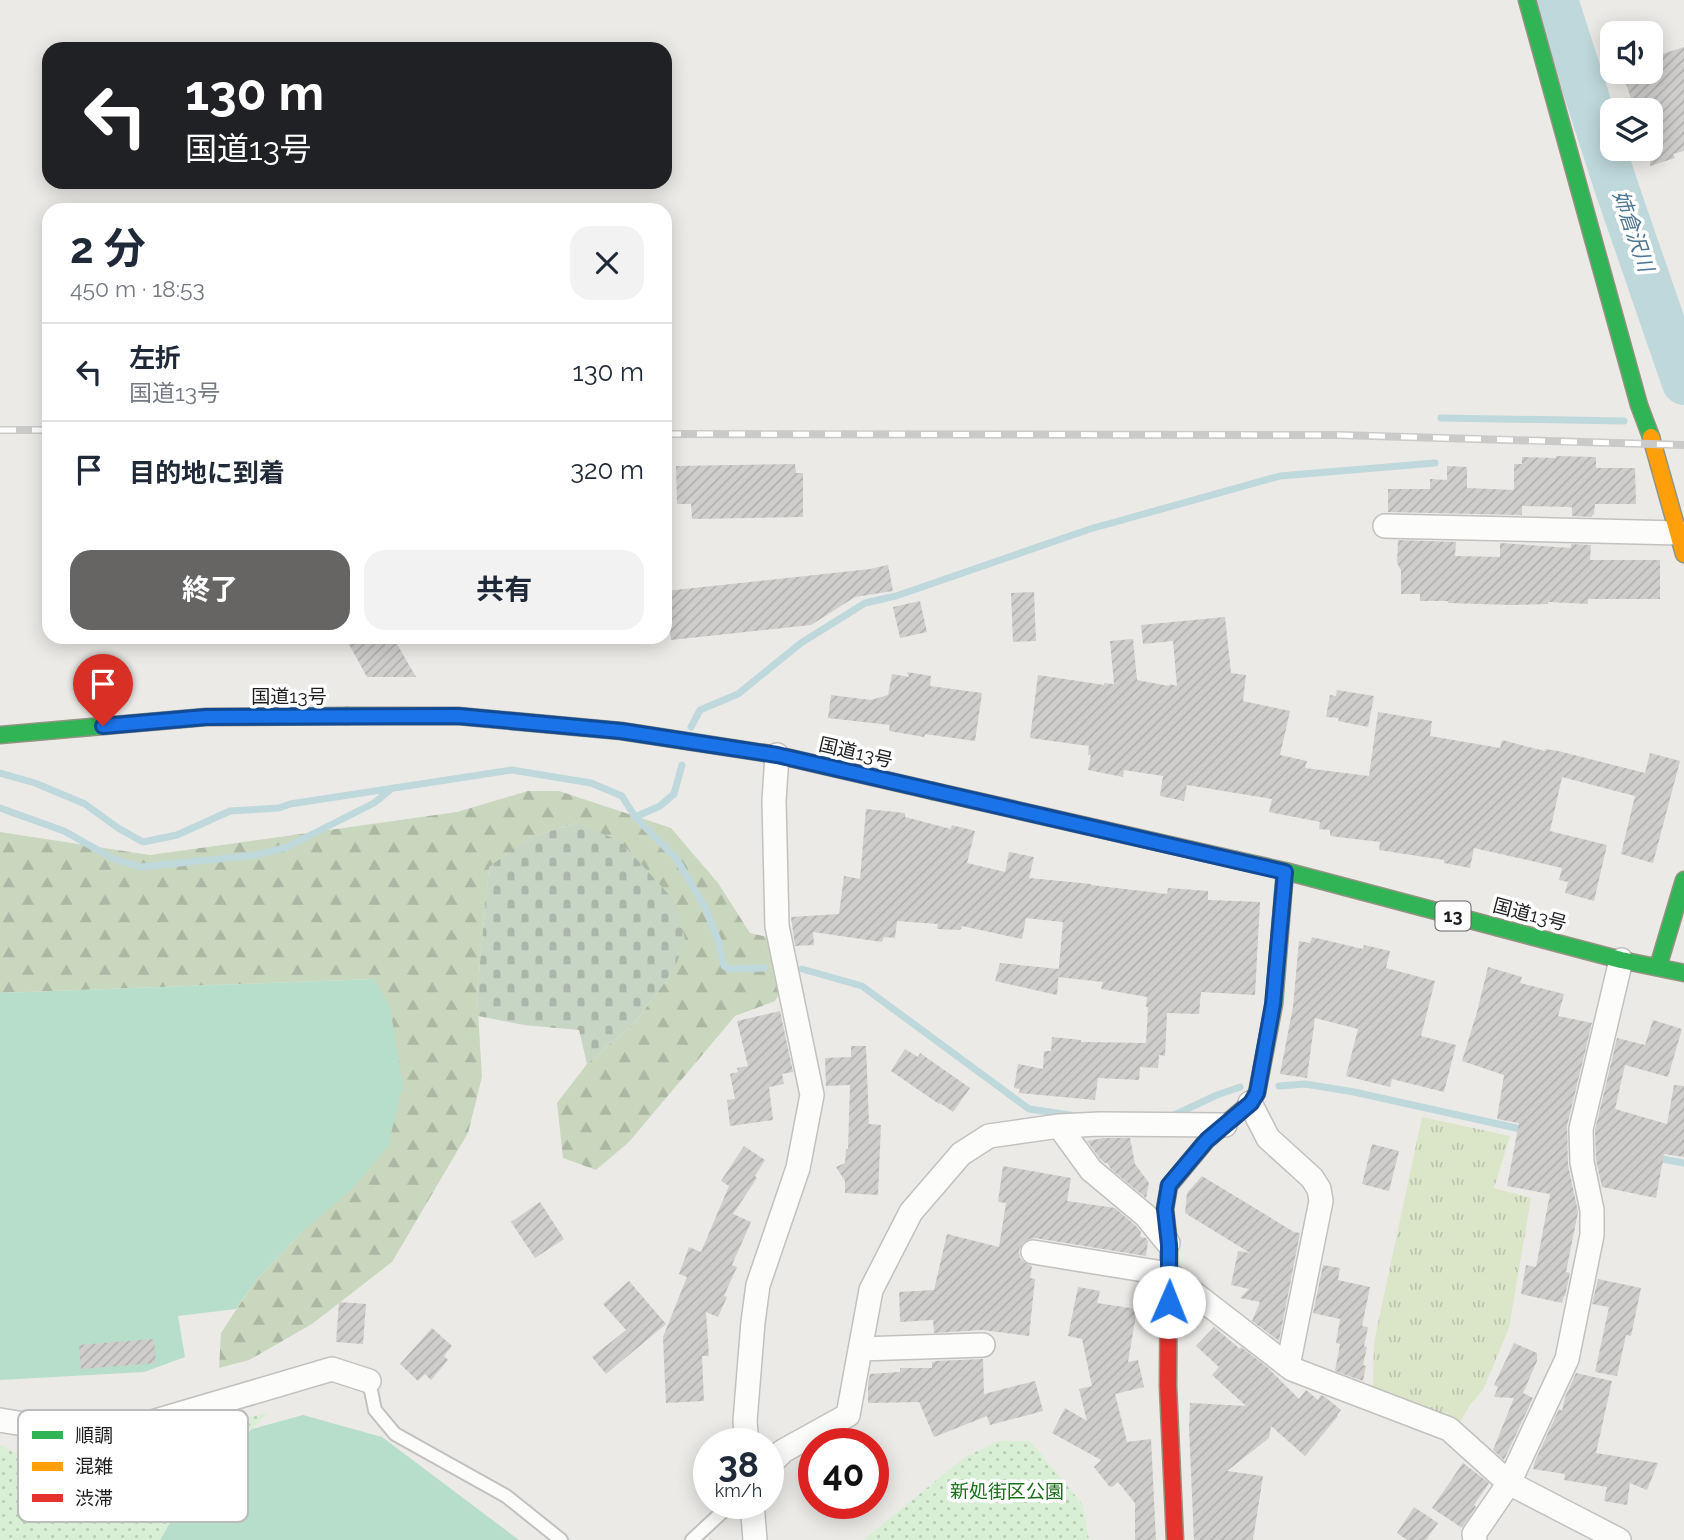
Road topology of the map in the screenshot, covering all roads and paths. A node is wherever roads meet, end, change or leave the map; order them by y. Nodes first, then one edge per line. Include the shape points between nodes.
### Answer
1 (1527, 0) edge
2 (1385, 526) dead end
3 (1681, 544) edge
4 (0, 735) edge
5 (777, 755) junction
6 (1285, 872) junction
7 (1684, 880) edge
8 (1620, 960) junction
9 (1658, 967) junction
10 (1684, 973) edge
11 (1251, 1103) junction
12 (1225, 1125) junction
13 (1059, 1126) junction
14 (1169, 1245) junction
15 (1032, 1252) dead end
16 (1169, 1274) junction
17 (983, 1345) dead end
18 (860, 1349) junction
19 (1288, 1366) junction
20 (369, 1381) joint
21 (193, 1410) edge
22 (0, 1420) edge
23 (18, 1423) edge
24 (746, 1428) edge
25 (784, 1450) edge
26 (1509, 1483) junction
27 (715, 1519) edge
28 (753, 1519) edge
29 (561, 1540) edge
30 (692, 1540) edge
31 (755, 1540) edge
32 (1175, 1540) edge
33 (1475, 1540) edge
34 (1619, 1540) edge

1 - 3 main road
2 - 3 street
4 - 5 main road, 国道13号 / 13 via 206,717 458,716 621,731
5 - 6 main road, 国道13号 / 13
5 - 24 street via 778,926 812,1095 798,1168 758,1285
6 - 8 main road, 国道13号 / 13
6 - 11 main road via 1273,1004 1257,1093
7 - 9 main road
8 - 9 main road, 国道13号 / 13
8 - 26 street via 1581,1129 1592,1235 1567,1359
9 - 10 main road, 国道13号 / 13
11 - 12 main road
11 - 19 street via 1268,1138 1320,1189
12 - 13 street
12 - 14 main road via 1169,1185 1165,1209
13 - 14 street via 1091,1170 1146,1216
13 - 18 street via 989,1136 961,1154 911,1212 871,1290
14 - 16 main road
15 - 16 street
16 - 19 street
16 - 32 main road via 1168,1386
17 - 18 street
18 - 25 street via 848,1415
19 - 26 street via 1449,1429
20 - 21 street via 332,1369
20 - 29 lane via 375,1410 395,1434 506,1496
22 - 23 street
26 - 33 street via 1474,1534
26 - 34 street
27 - 30 lane
28 - 31 street

